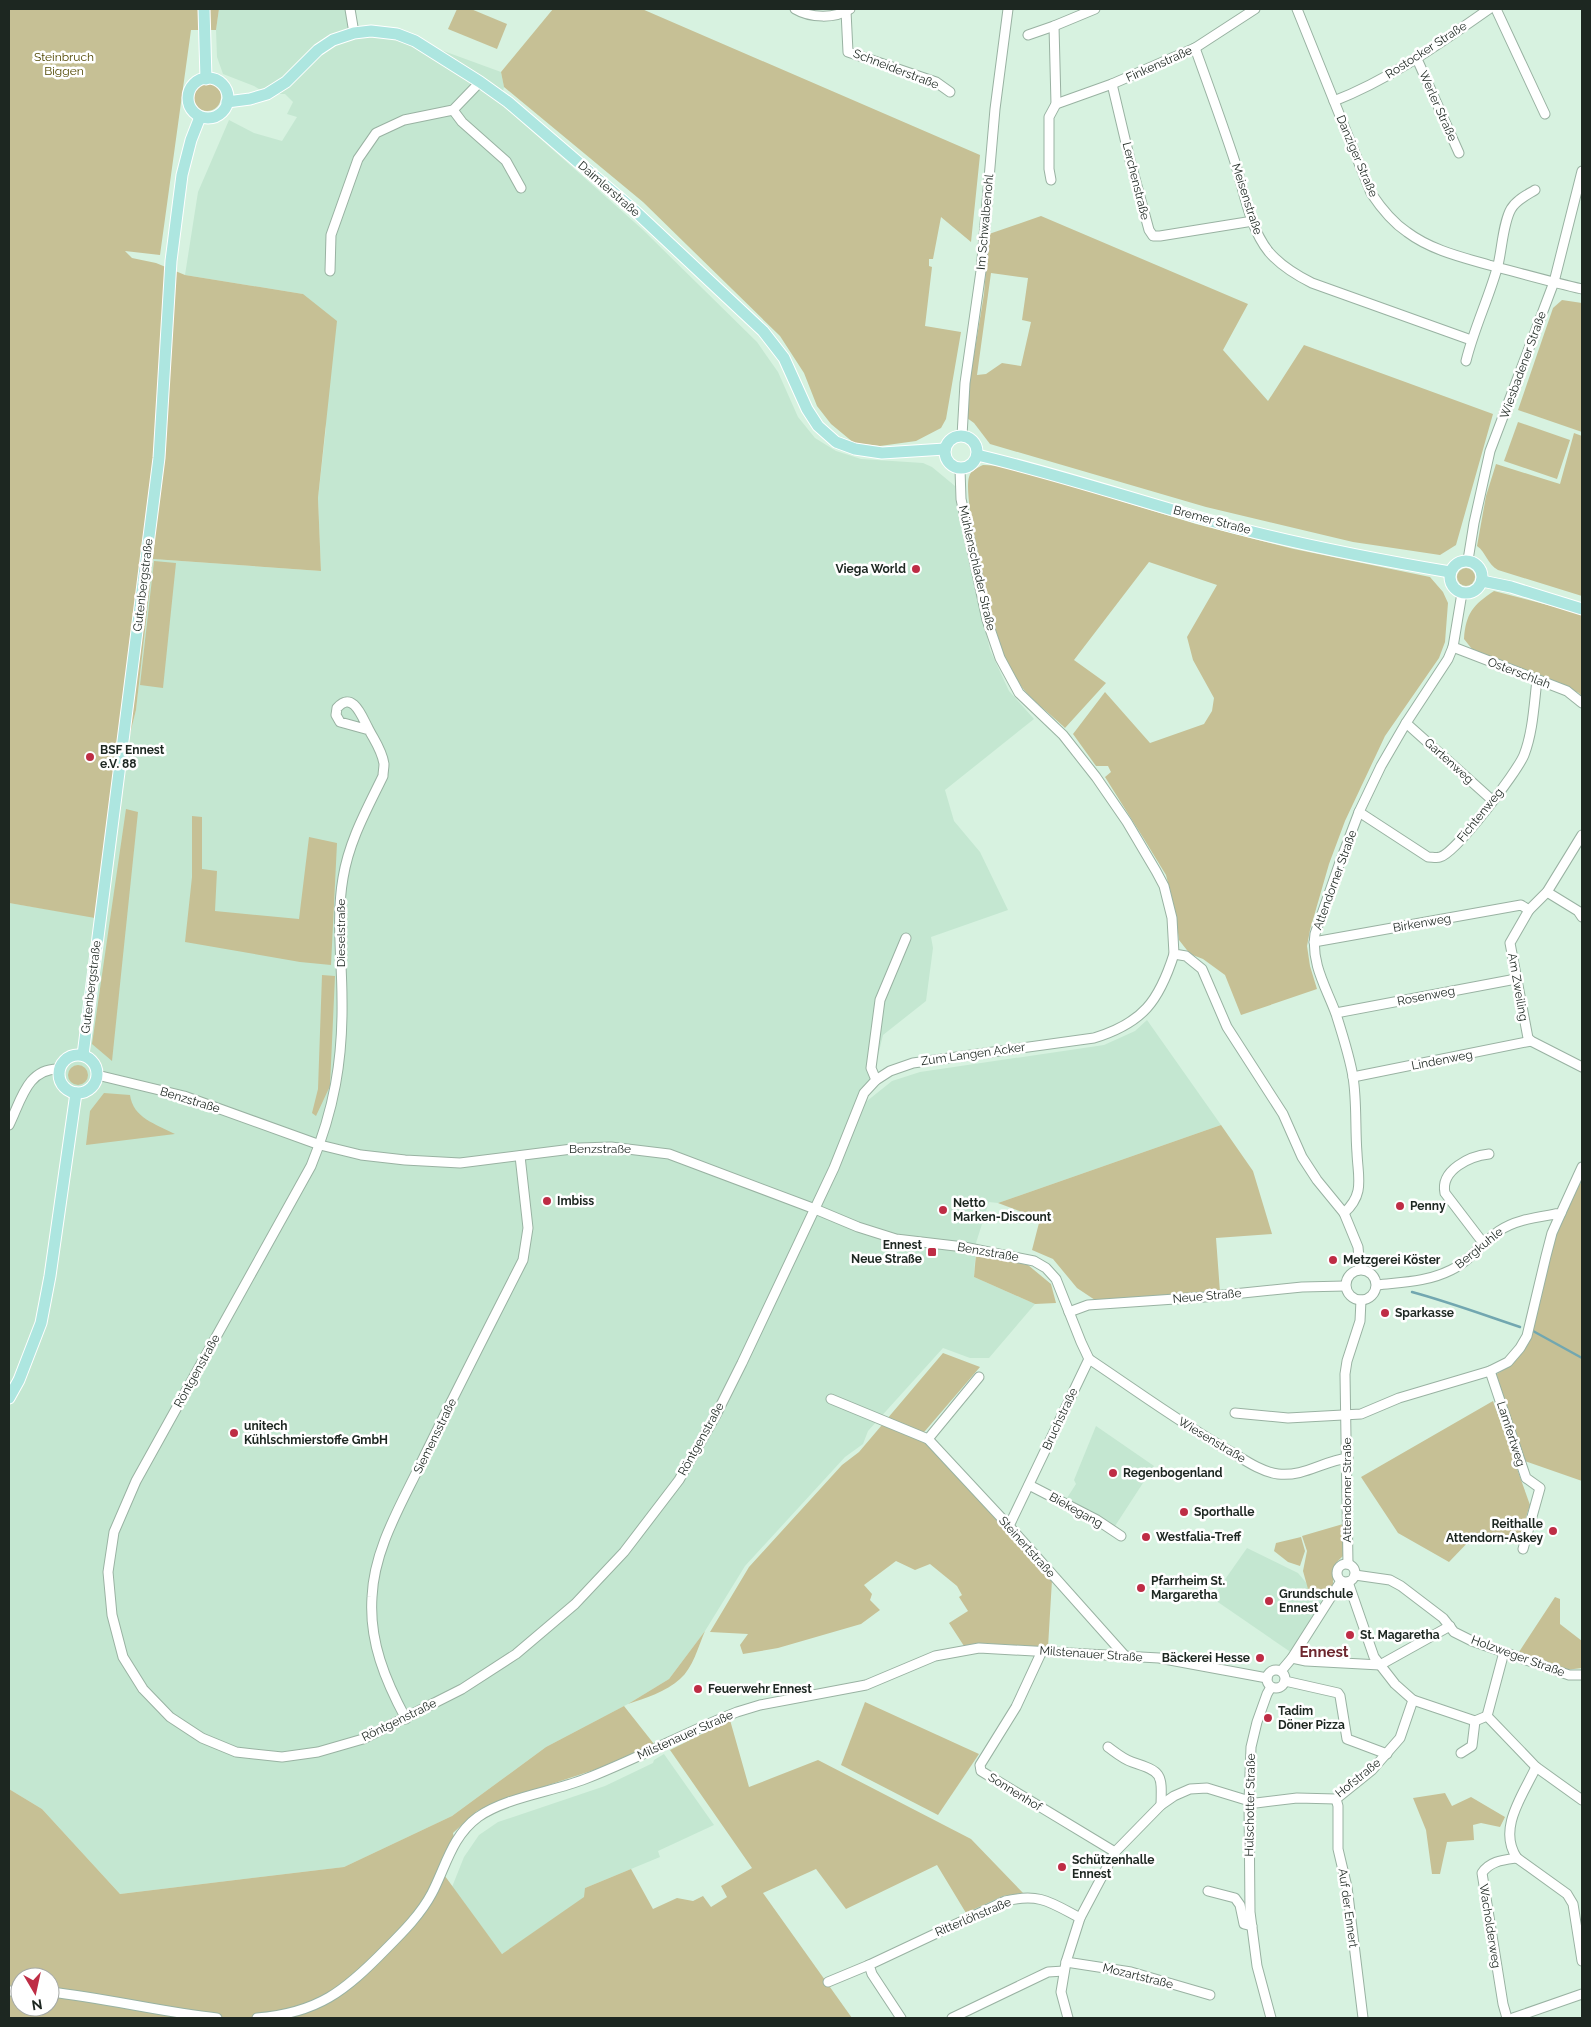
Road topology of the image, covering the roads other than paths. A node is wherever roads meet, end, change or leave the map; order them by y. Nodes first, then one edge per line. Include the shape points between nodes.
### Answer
1 (204, 9) edge
2 (350, 9) edge
3 (795, 9) edge
4 (1008, 9) edge
5 (1095, 9) edge
6 (1255, 9) edge
7 (1297, 9) edge
8 (1489, 9) edge
9 (1496, 9) edge
10 (848, 10) edge
11 (1054, 26) junction
12 (354, 33) junction
13 (1028, 34) dead end
14 (1195, 48) junction
15 (1417, 59) junction
16 (206, 79) junction
17 (480, 82) junction
18 (1112, 84) junction
19 (950, 92) dead end
20 (1334, 101) junction
21 (227, 102) junction
22 (1056, 104) junction
23 (453, 110) junction
24 (1544, 114) dead end
25 (200, 116) junction
26 (1459, 153) dead end
27 (1582, 171) edge
28 (1051, 180) dead end
29 (521, 188) dead end
30 (1535, 190) dead end
31 (1253, 221) junction
32 (1497, 267) junction
33 (330, 271) dead end
34 (1554, 282) junction
35 (1582, 289) edge
36 (1471, 340) junction
37 (1466, 361) dead end
38 (962, 436) junction
39 (945, 449) junction
40 (977, 455) junction
41 (960, 468) junction
42 (1468, 560) junction
43 (1450, 572) junction
44 (1482, 581) junction
45 (1462, 593) junction
46 (1582, 609) edge
47 (1453, 647) junction
48 (1537, 680) junction
49 (1582, 703) edge
50 (1406, 723) junction
51 (369, 730) dead end
52 (1492, 800) junction
53 (1359, 812) junction
54 (1582, 836) edge
55 (1548, 892) junction
56 (1530, 910) junction
57 (1582, 917) edge
58 (906, 938) dead end
59 (1314, 942) junction
60 (1174, 954) junction
61 (1516, 980) junction
62 (1336, 1013) junction
63 (1531, 1041) junction
64 (82, 1055) junction
65 (1582, 1067) edge
66 (60, 1069) junction
67 (97, 1075) junction
68 (1353, 1076) junction
69 (876, 1080) junction
70 (76, 1093) junction
71 (9, 1125) edge
72 (320, 1145) junction
73 (1489, 1154) dead end
74 (520, 1156) junction
75 (1582, 1168) edge
76 (815, 1209) junction
77 (1344, 1213) junction
78 (1561, 1213) junction
79 (1484, 1244) junction
80 (1360, 1269) junction
81 (1376, 1285) junction
82 (1346, 1286) junction
83 (1361, 1300) junction
84 (1069, 1312) junction
85 (1089, 1358) junction
86 (1490, 1371) junction
87 (979, 1377) dead end
88 (9, 1398) edge
89 (831, 1399) dead end
90 (1235, 1413) dead end
91 (1346, 1416) junction
92 (928, 1439) junction
93 (1348, 1458) junction
94 (1029, 1484) junction
95 (1009, 1526) junction
96 (1121, 1536) dead end
97 (1523, 1549) dead end
98 (1348, 1564) junction
99 (1355, 1575) junction
100 (1344, 1581) junction
101 (1450, 1626) junction
102 (1042, 1651) junction
103 (1504, 1652) junction
104 (1126, 1657) junction
105 (1292, 1658) junction
106 (1380, 1665) junction
107 (1281, 1672) junction
108 (1582, 1675) edge
109 (1266, 1678) junction
110 (1285, 1681) junction
111 (1271, 1687) junction
112 (1413, 1700) junction
113 (1487, 1716) junction
114 (406, 1719) junction
115 (1475, 1721) junction
116 (1108, 1747) dead end
117 (1461, 1753) dead end
118 (1388, 1754) junction
119 (1536, 1767) junction
120 (1336, 1799) junction
121 (1582, 1800) edge
122 (1249, 1802) junction
123 (1161, 1805) junction
124 (1115, 1852) junction
125 (1517, 1858) junction
126 (1208, 1891) dead end
127 (1080, 1918) junction
128 (1252, 1926) junction
129 (1582, 1961) edge
130 (869, 1965) junction
131 (1065, 1966) junction
132 (828, 1982) dead end
133 (60, 1994) edge
134 (1582, 1994) edge
135 (1210, 1995) dead end
136 (217, 2018) edge
137 (257, 2018) edge
138 (901, 2018) edge
139 (952, 2018) edge
140 (1068, 2018) edge
141 (1271, 2018) edge
142 (1363, 2018) edge
143 (1508, 2018) edge
144 (1513, 2018) edge

1 - 16 main road
2 - 12 street
3 - 10 street via 818,16 832,16
4 - 38 street, Im Schwalbenohl via 995,109 980,280 965,383
5 - 11 street
6 - 14 street, Finkenstraße
7 - 20 street, Danziger Straße
8 - 15 street, Rostocker Straße
9 - 24 street
10 - 19 street, Schneiderstraße via 848,52 936,82
11 - 13 street
11 - 22 street
12 - 17 main road, Daimlerstraße via 397,34 415,41
12 - 21 main road, Daimlerstraße via 333,40 318,50 286,82 267,94 250,100
14 - 18 street, Finkenstraße
14 - 31 street, Meisenstraße
15 - 20 street, Rostocker Straße
15 - 26 street, Werler Straße
16 - 21 main road via 222,85
16 - 25 main road via 194,84 188,95 190,108
17 - 23 street
17 - 39 main road, Daimlerstraße via 508,102 635,211 763,332 784,358 818,426 836,442 855,450 882,453
18 - 22 street, Finkenstraße
18 - 31 street, Lerchenstraße via 1148,230 1153,236
20 - 32 street, Danziger Straße via 1371,193 1382,209 1407,232 1428,245
21 - 25 main road via 217,116
22 - 28 street via 1049,117
23 - 29 street via 506,161
23 - 33 street via 404,120 376,133 358,159 332,235
25 - 64 main road, Gutenbergstraße via 182,175 171,261 160,458
27 - 34 street, Wiesbadener Straße
30 - 32 street via 1512,208
31 - 36 street, Meisenstraße via 1270,253 1296,275
32 - 34 street, Danziger Straße
32 - 36 street
34 - 35 street, Danziger Straße
34 - 42 street, Wiesbadener Straße via 1490,451
36 - 37 street
38 - 39 main road via 949,441
38 - 40 main road via 972,440 978,450
39 - 41 main road via 950,464
40 - 41 main road via 973,464
40 - 43 main road, Bremer Straße via 1205,520 1304,544
41 - 60 street, Mühlenschlader Straße via 961,499 987,620 1000,658 1019,693 1064,735 1096,776 1156,871 1164,886 1172,918
42 - 43 main road via 1457,562
42 - 44 main road via 1478,566
43 - 45 main road via 1452,585
44 - 45 main road via 1472,592
44 - 46 main road
45 - 47 street, Attendorner Straße
47 - 48 street, Osterschlah
47 - 50 street, Attendorner Straße
48 - 49 street, Osterschlah via 1567,692
48 - 52 street, Fichtenweg via 1524,756
50 - 52 street, Gartenweg
50 - 53 street, Attendorner Straße
51 - 72 street, Dieselstraße via 380,751 383,776 353,839 343,878 339,910 340,1059 336,1089
52 - 53 street, Fichtenweg via 1459,843 1440,857 1428,857
53 - 59 street, Attendorner Straße
54 - 55 street, Am Zweiling
55 - 56 street, Am Zweiling
55 - 57 street via 1578,910
56 - 59 street, Birkenweg via 1521,905
56 - 61 street, Am Zweiling via 1510,943
58 - 69 street via 880,1000 871,1068
59 - 62 street, Attendorner Straße via 1316,964
60 - 69 street, Zum Langen Acker via 1152,1004 1138,1017 1110,1033 1094,1038 913,1063
60 - 77 street via 1186,956 1202,968 1227,1027 1283,1114 1302,1158
61 - 62 street, Rosenweg
61 - 63 street, Am Zweiling
62 - 68 street, Attendorner Straße
63 - 65 street
63 - 68 street, Lindenweg
64 - 66 main road via 70,1057
64 - 67 main road via 95,1065
66 - 70 main road via 62,1085
66 - 71 street via 48,1068 39,1072 28,1085
67 - 70 main road via 90,1089
67 - 72 street, Benzstraße via 184,1096
68 - 77 street, Attendorner Straße via 1360,1186 1354,1204
69 - 76 street, Zum Langen Acker via 864,1093
70 - 88 main road via 41,1322
72 - 74 street, Benzstraße via 361,1155 405,1160 460,1163
72 - 114 street, Röntgenstraße via 136,1480 114,1532 108,1572 112,1615 123,1657 143,1689 170,1717 202,1738 236,1752 282,1757 318,1752 363,1739
73 - 79 street via 1477,1156 1449,1172 1443,1186 1444,1193
74 - 76 street, Benzstraße via 554,1150 611,1147 669,1154
74 - 114 street, Siemensstraße via 528,1228 523,1260 396,1516 374,1572 372,1631 388,1684
75 - 78 street
76 - 84 street, Benzstraße via 896,1239 1034,1260 1056,1280
76 - 114 street, Röntgenstraße via 716,1415 679,1480 624,1552 575,1604 516,1654 462,1689
77 - 80 street via 1358,1247
78 - 79 street, Bergkuhle via 1515,1222
78 - 86 street via 1552,1234 1527,1336 1508,1362
79 - 81 street, Bergkuhle via 1464,1263 1434,1278
80 - 81 street via 1371,1273
80 - 82 street via 1349,1275
81 - 83 street via 1372,1296
82 - 83 street via 1350,1296
82 - 84 street, Neue Straße via 1088,1305
83 - 91 street, Attendorner Straße via 1360,1321 1347,1361
84 - 85 street
85 - 93 street, Wiesenstraße via 1197,1433 1276,1474 1309,1471 1337,1459
85 - 94 street, Bruchstraße
86 - 91 street via 1399,1398 1362,1414
86 - 97 street, Lamfertweg via 1526,1478 1540,1488
87 - 92 street
89 - 92 street, Steinertstraße
90 - 91 street via 1288,1418
91 - 93 street, Attendorner Straße
92 - 95 street, Steinertstraße
93 - 98 street, Attendorner Straße
94 - 95 street, Bruchstraße
94 - 96 street, Biekegang
95 - 104 street, Steinertstraße
98 - 99 street via 1355,1570
98 - 100 street, Attendorner Straße via 1337,1570 1337,1576
99 - 100 street via 1352,1580
99 - 101 street, Holzweger Straße via 1390,1580
100 - 105 street
100 - 106 street
101 - 103 street, Holzweger Straße via 1454,1632 1472,1641
101 - 106 street
102 - 104 street, Milstenauer Straße
102 - 124 street, Sonnenhof via 1016,1706 980,1765 981,1771
102 - 137 street, Milstenauer Straße via 979,1648 958,1651 935,1656 866,1685 760,1705 718,1719 583,1780 492,1809 460,1833 422,1909 357,1978 316,2006 285,2015
103 - 108 street, Holzweger Straße via 1569,1675
103 - 113 street
104 - 109 street, Milstenauer Straße via 1159,1658
105 - 106 street
105 - 107 street
106 - 112 street
107 - 109 street via 1270,1672
107 - 110 street
109 - 111 street
110 - 111 street via 1280,1687
110 - 118 street via 1338,1693 1347,1739
111 - 122 street, Hülschotter Straße via 1251,1748
112 - 115 street
112 - 118 street, Hofstraße via 1400,1738
113 - 115 street
113 - 119 street
115 - 117 street via 1472,1746
116 - 123 street via 1130,1762 1150,1767 1159,1775
118 - 120 street, Hofstraße
119 - 121 street
119 - 125 street via 1510,1822 1512,1852
120 - 122 street, Hofstraße
120 - 142 street, Auf der Ennert via 1338,1848 1347,1887
122 - 123 street via 1206,1788 1190,1789
122 - 128 street, Hülschotter Straße
123 - 124 street
124 - 127 street
125 - 129 street via 1567,1894 1573,1904
125 - 143 street, Wacholderweg via 1497,1861 1486,1866 1482,1873
126 - 128 street, Hülschotter Straße via 1235,1898 1244,1924
127 - 130 street, Ritterlöhstraße via 1035,1897 1022,1897 1005,1901
127 - 131 street
128 - 141 street, Hülschotter Straße via 1257,1966
130 - 132 street, Ritterlöhstraße
130 - 138 street
131 - 135 street, Mozartstraße via 1131,1972
131 - 139 street
131 - 140 street via 1061,1992
133 - 136 street
134 - 144 street

